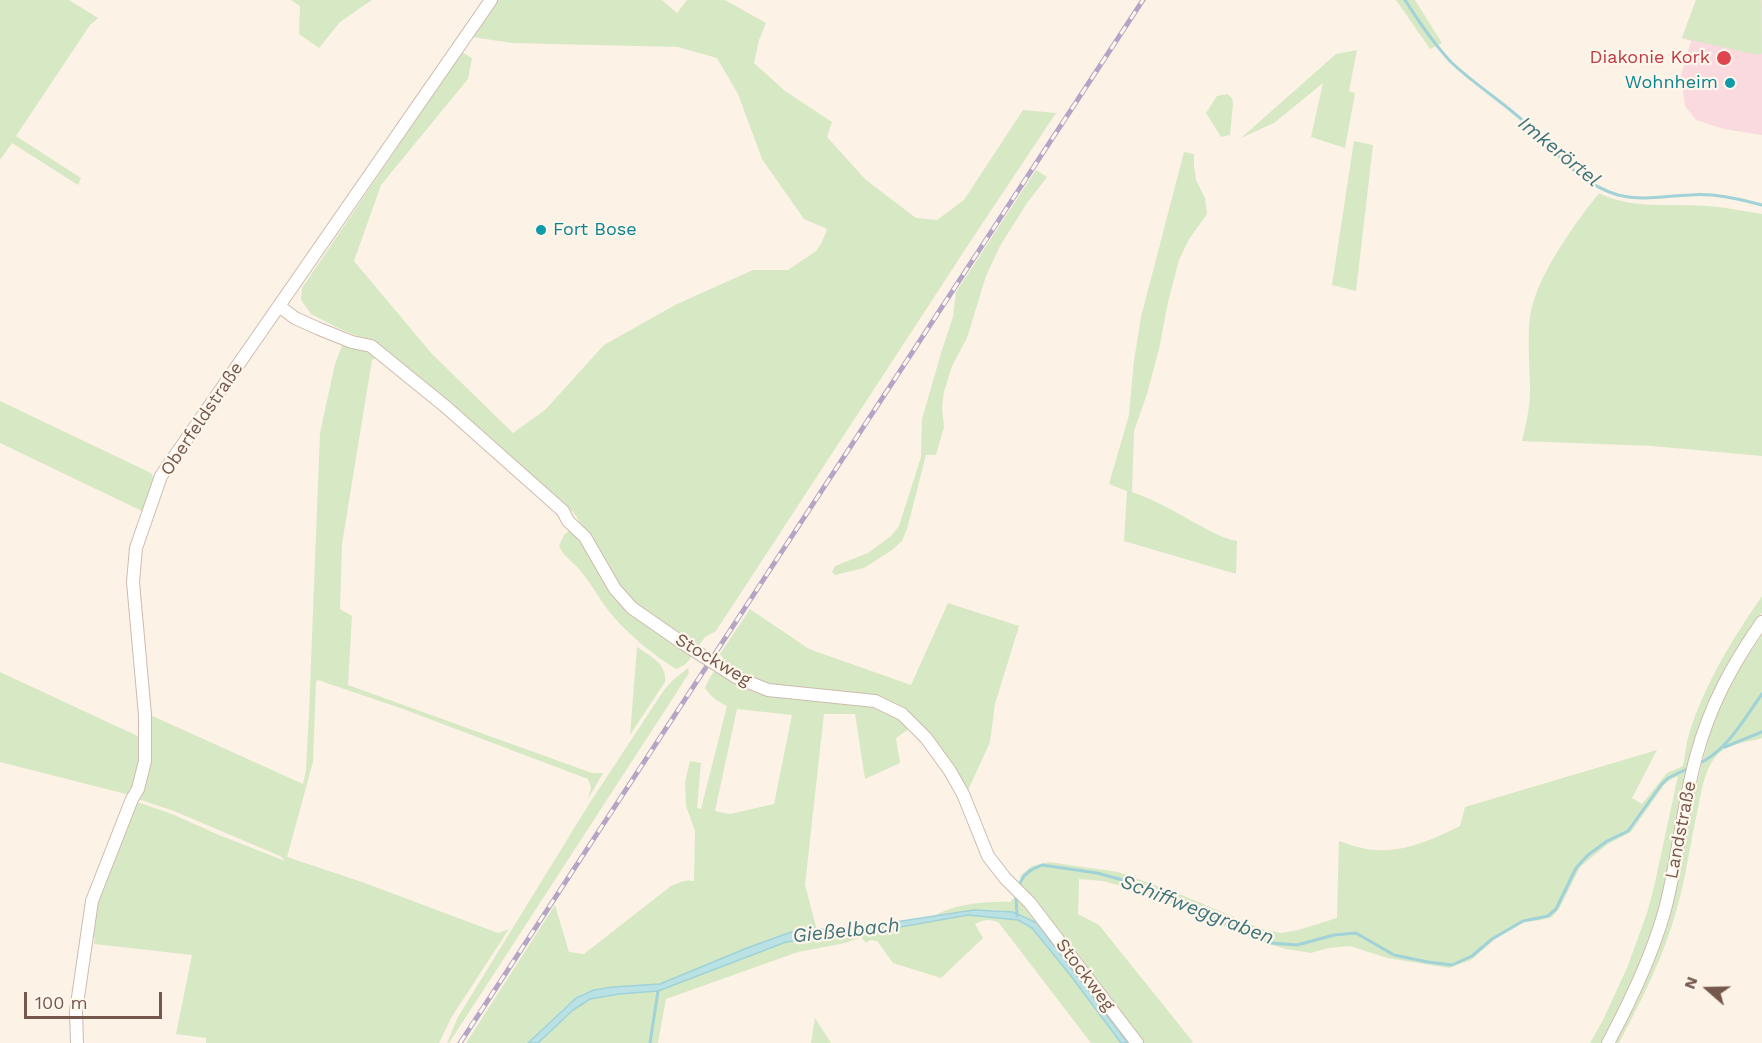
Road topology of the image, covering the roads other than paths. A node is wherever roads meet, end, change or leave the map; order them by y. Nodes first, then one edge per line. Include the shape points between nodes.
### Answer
1 (491, 0) edge
2 (279, 306) junction
3 (1762, 622) edge
4 (77, 1043) edge
5 (1137, 1043) edge
6 (1608, 1043) edge

1 - 2 street, Oberfeldstraße
2 - 4 street, Oberfeldstraße via 161,476 136,548 133,582 145,715 145,761 138,789 92,901 76,1011
2 - 5 street, Stockweg, bridge via 317,328 371,346 446,407 563,511 585,537 624,600 681,642 736,677 768,690 874,701 902,714 950,771 988,856 1030,903
3 - 6 street, Landstraße via 1727,675 1709,716 1692,776 1664,915 1638,982

